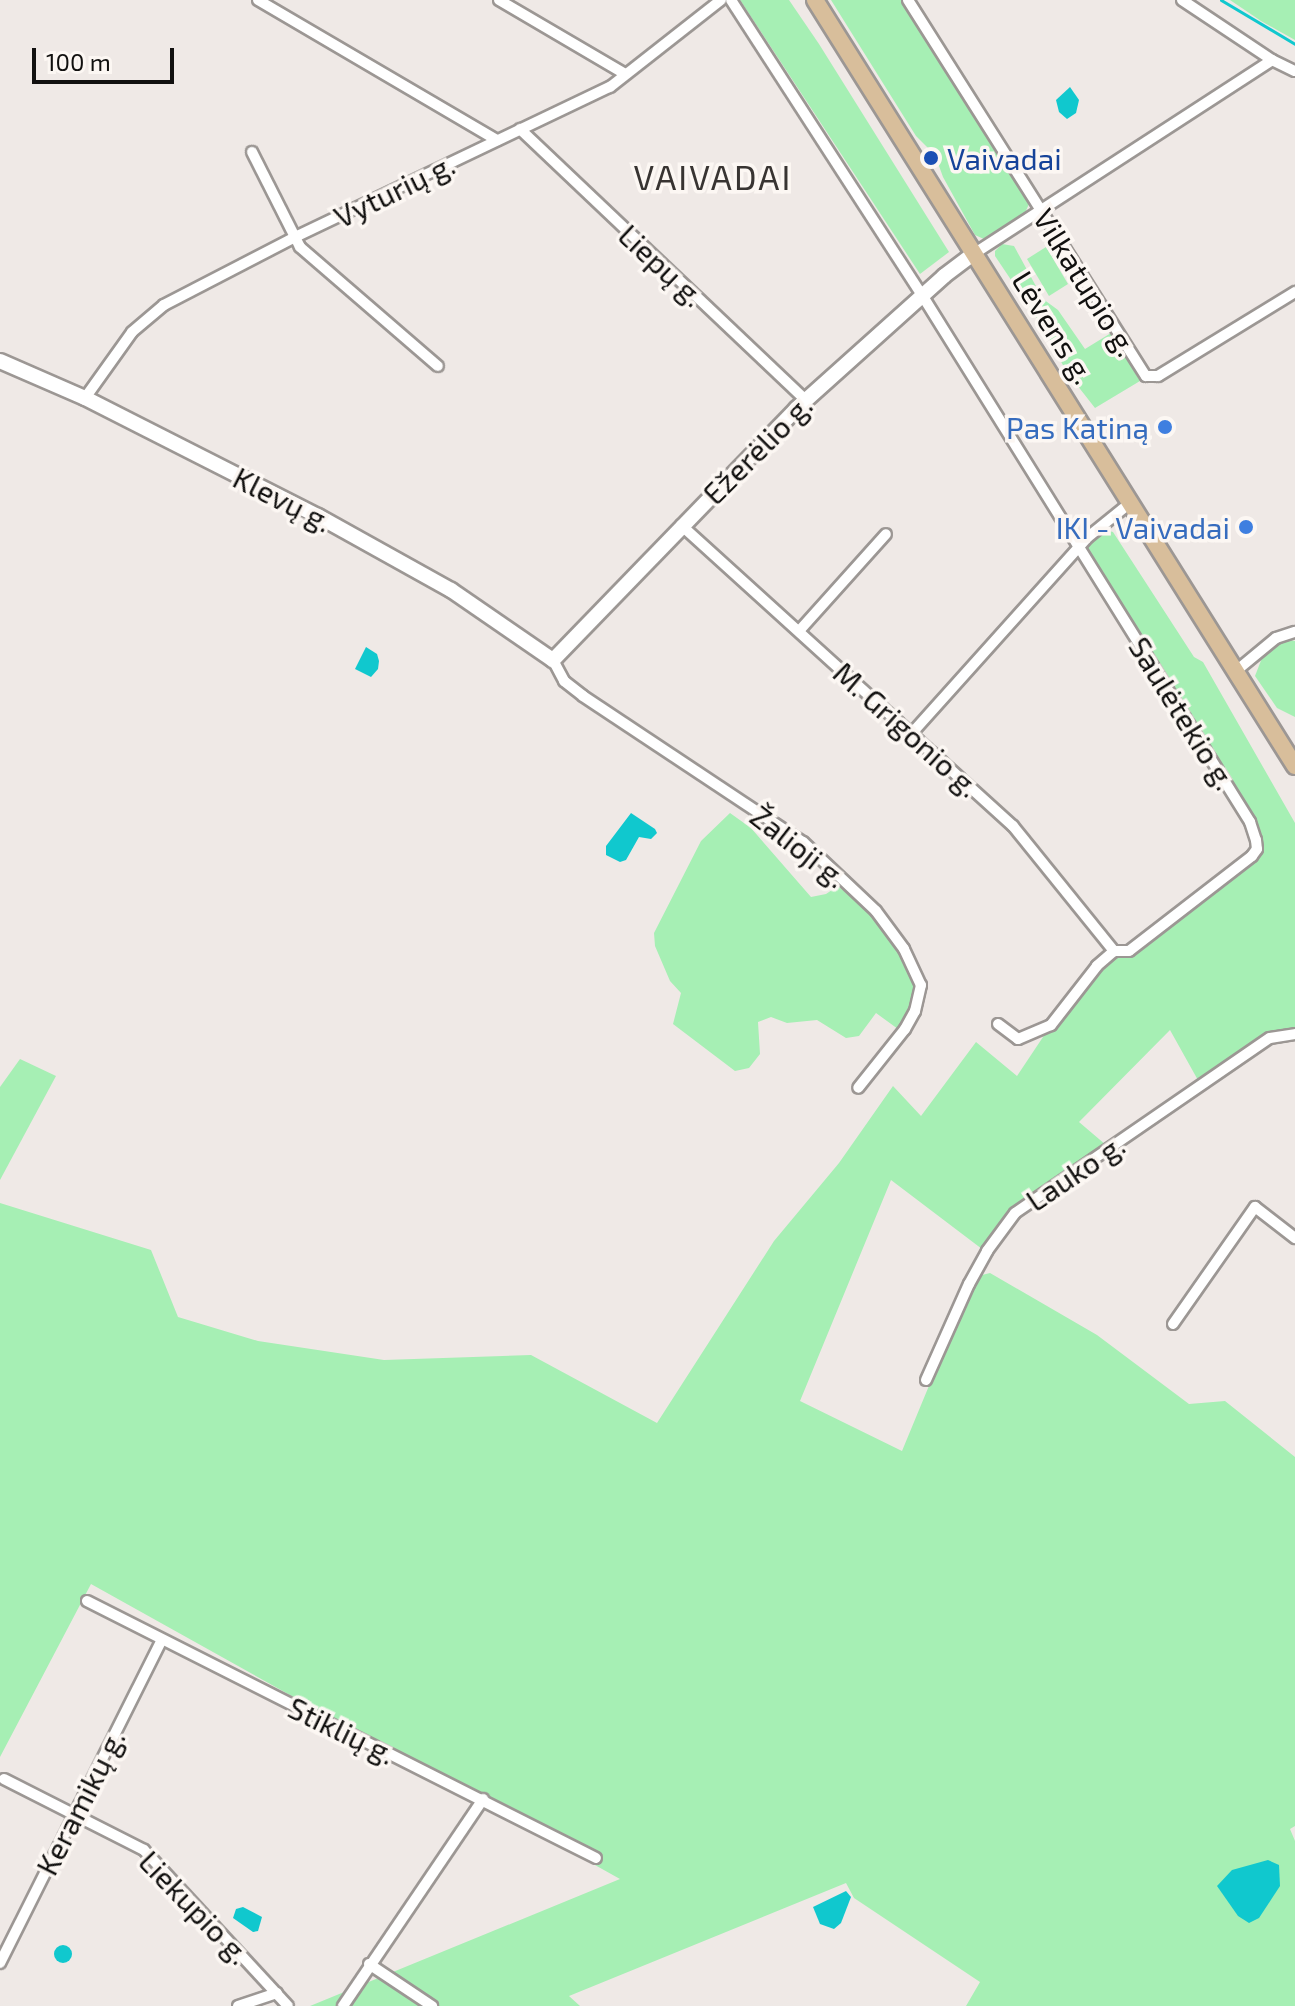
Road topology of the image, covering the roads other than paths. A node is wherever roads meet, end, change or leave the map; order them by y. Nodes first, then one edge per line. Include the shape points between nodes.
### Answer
1 (258, 0) edge
2 (499, 0) edge
3 (721, 0) edge
4 (731, 0) edge
5 (815, 0) edge
6 (908, 0) edge
7 (1182, 0) edge
8 (1272, 60) junction
9 (1295, 71) edge
10 (625, 74) junction
11 (520, 129) junction
12 (497, 140) junction
13 (252, 152) dead end
14 (1041, 209) junction
15 (295, 237) junction
16 (975, 253) junction
17 (1295, 292) edge
18 (922, 295) junction
19 (0, 361) edge
20 (438, 366) dead end
21 (85, 398) junction
22 (806, 400) junction
23 (1130, 503) junction
24 (681, 525) junction
25 (886, 534) dead end
26 (1080, 547) junction
27 (799, 631) junction
28 (1295, 632) edge
29 (553, 660) junction
30 (1236, 671) junction
31 (912, 733) junction
32 (1295, 766) edge
33 (1114, 951) junction
34 (998, 1024) dead end
35 (1295, 1034) edge
36 (858, 1088) dead end
37 (1295, 1238) edge
38 (1173, 1324) dead end
39 (926, 1380) dead end
40 (87, 1601) dead end
41 (161, 1641) junction
42 (4, 1779) dead end
43 (483, 1799) junction
44 (76, 1814) junction
45 (596, 1858) dead end
46 (0, 1963) edge
47 (369, 1964) junction
48 (277, 1993) junction
49 (238, 2006) edge
50 (288, 2006) edge
51 (343, 2006) edge
52 (432, 2006) edge

1 - 12 street
2 - 10 street
3 - 10 street, Vyturių g.
4 - 18 street, Saulėtekio g.
5 - 16 main road, Lėvens g.
6 - 14 street, Vilkatupio g.
7 - 8 street
8 - 9 street
8 - 14 street
10 - 11 street, Vyturių g. via 610,87
11 - 12 street, Vyturių g.
11 - 22 street, Liepų g.
12 - 15 street, Vyturių g.
13 - 15 street
14 - 16 street
14 - 17 street, Vilkatupio g. via 1135,362 1151,378
15 - 20 street via 300,247
15 - 21 street, Vyturių g. via 164,305 132,332
16 - 18 main road, Ežerėlio g.
16 - 23 main road, Lėvens g.
18 - 22 main road, Ežerėlio g.
18 - 26 street, Saulėtekio g.
19 - 21 main road, Klevų g.
21 - 29 main road, Klevų g. via 451,590
22 - 24 main road, Ežerėlio g.
23 - 26 street
23 - 30 main road, Lėvens g.
24 - 27 street, M. Grigonio g.
24 - 29 main road, Ežerėlio g.
25 - 27 street
26 - 31 street
26 - 33 street, Saulėtekio g. via 1250,822 1257,849 1129,951
27 - 31 street, M. Grigonio g.
28 - 30 street via 1276,638
29 - 36 street, Žalioji g. via 564,681 583,696 810,849 876,911 904,949 921,985 915,1011
30 - 32 main road, Lėvens g.
31 - 33 street, M. Grigonio g. via 1013,826
33 - 34 street, Saulėtekio g. via 1051,1025 1018,1039
35 - 39 street, Lauko g. via 1270,1038 1015,1213 969,1284
37 - 38 street via 1255,1207
40 - 41 street, Stiklių g.
41 - 43 street, Stiklių g.
41 - 44 street, Keramikų g.
42 - 44 street, Liekupio g.
43 - 45 street, Stiklių g.
43 - 47 street
44 - 46 street, Keramikų g.
44 - 48 street, Liekupio g. via 151,1856
47 - 51 street
47 - 52 street
48 - 49 street
48 - 50 street, Liekupio g.

